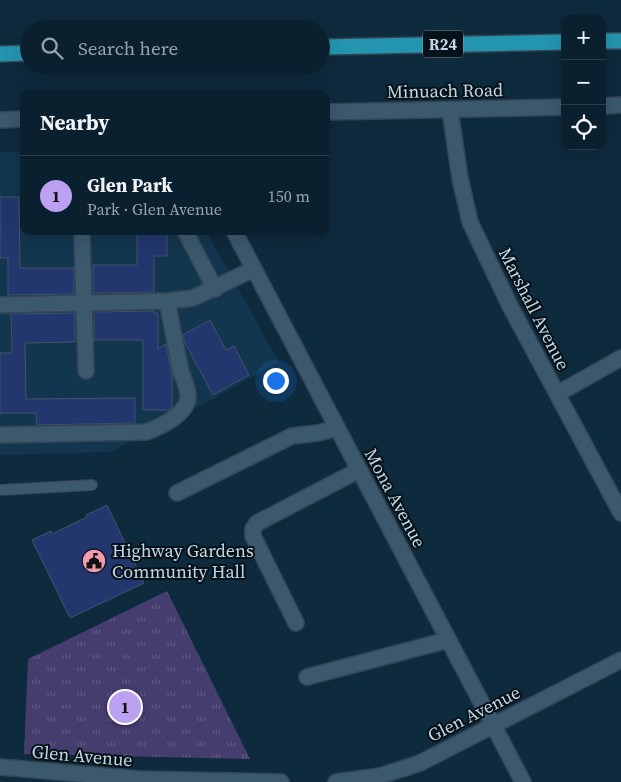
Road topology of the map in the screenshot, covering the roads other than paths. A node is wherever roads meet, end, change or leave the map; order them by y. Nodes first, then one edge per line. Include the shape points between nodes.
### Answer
1 (621, 40) edge
2 (606, 41) edge
3 (561, 42) edge
4 (330, 47) edge
5 (20, 53) edge
6 (0, 54) edge
7 (621, 105) edge
8 (606, 106) edge
9 (561, 107) edge
10 (450, 110) junction
11 (330, 112) edge
12 (20, 119) edge
13 (0, 120) edge
14 (82, 235) dead end
15 (187, 235) edge
16 (236, 235) edge
17 (254, 269) junction
18 (214, 289) junction
19 (167, 301) junction
20 (84, 304) junction
21 (0, 305) edge
22 (621, 358) edge
23 (86, 371) dead end
24 (557, 394) junction
25 (337, 428) junction
26 (0, 435) edge
27 (359, 470) junction
28 (92, 485) dead end
29 (0, 490) edge
30 (177, 494) dead end
31 (621, 513) edge
32 (296, 622) dead end
33 (448, 640) junction
34 (621, 660) edge
35 (308, 677) dead end
36 (493, 726) junction
37 (0, 767) edge
38 (281, 782) edge
39 (336, 782) edge
40 (523, 782) edge

1 - 2 highway
3 - 4 highway, R24
5 - 6 highway
7 - 8 street
9 - 10 street, Minuach Road
10 - 11 street, Minuach Road
10 - 24 street, Marshall Avenue via 470,222
12 - 13 street
14 - 20 street
15 - 18 street
16 - 17 street, Mona Avenue
17 - 18 street
17 - 25 street, Mona Avenue
18 - 19 street via 193,298
19 - 20 street
19 - 26 street via 188,397 180,412 146,432
20 - 21 street
20 - 23 street
22 - 24 street
24 - 31 street, Marshall Avenue
25 - 27 street, Mona Avenue
25 - 30 street via 292,436
27 - 32 street via 257,524 254,529 254,536
27 - 33 street, Mona Avenue
28 - 29 lane
33 - 35 street
33 - 36 street, Mona Avenue
34 - 36 street, Glen Avenue
36 - 39 street, Glen Avenue via 420,763 380,776
36 - 40 street, Mona Avenue
37 - 38 street, Glen Avenue via 139,779

